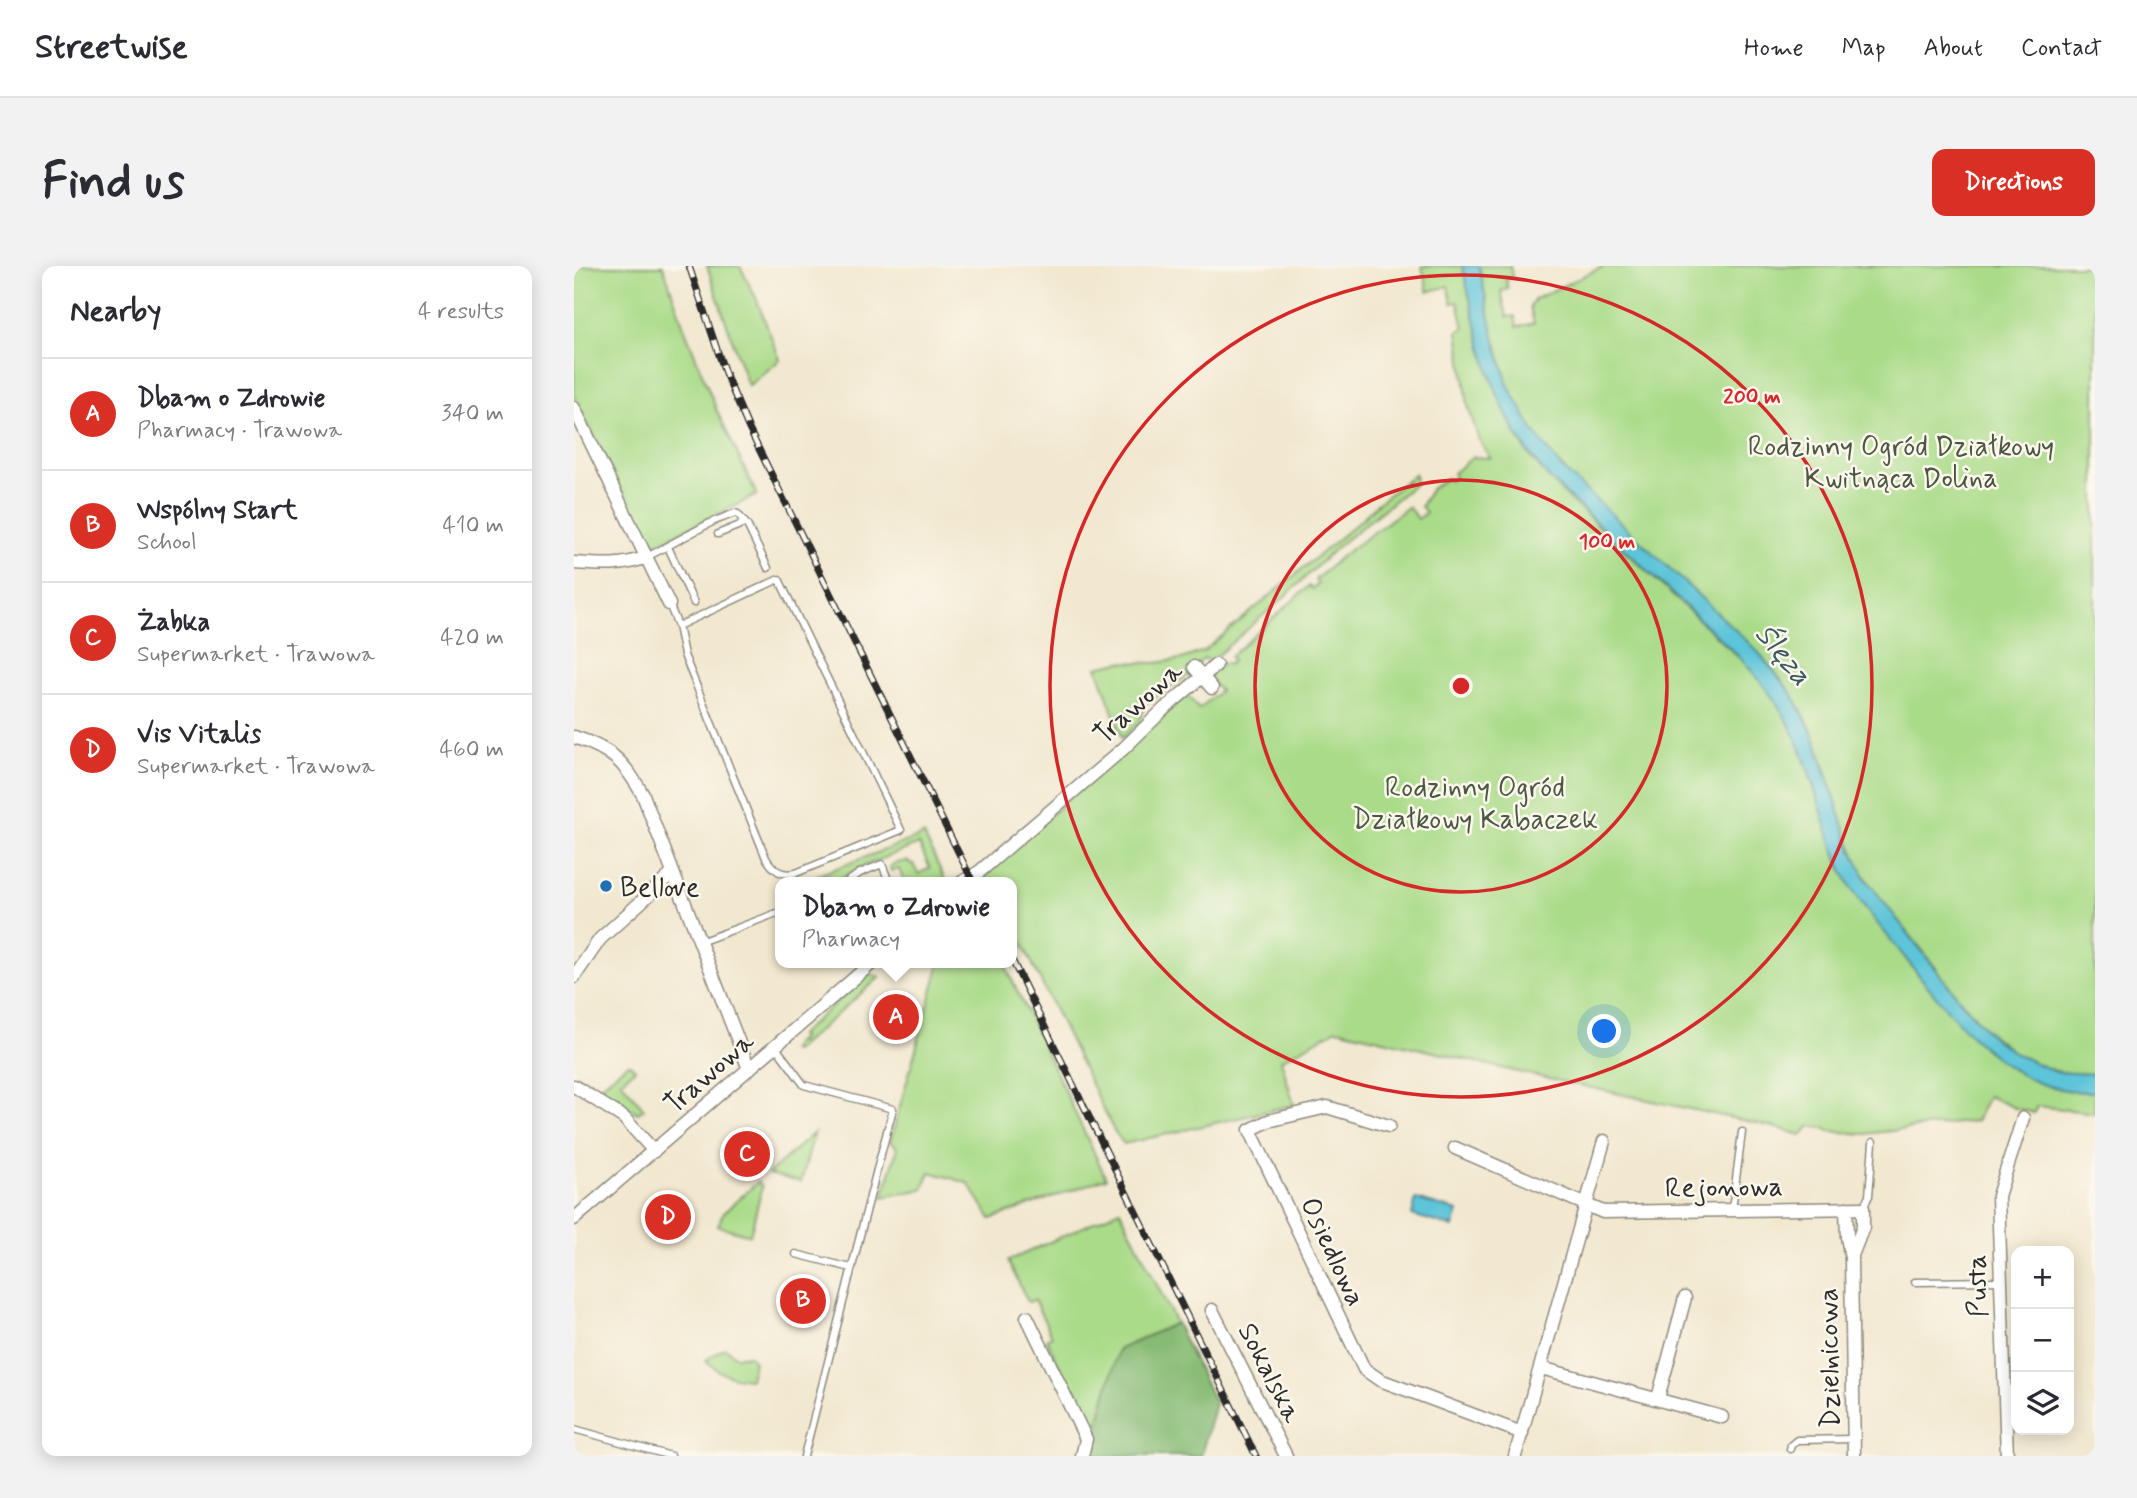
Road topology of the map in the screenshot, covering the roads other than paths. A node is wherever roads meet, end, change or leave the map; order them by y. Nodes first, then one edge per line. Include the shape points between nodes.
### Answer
1 (574, 408) edge
2 (745, 523) junction
3 (718, 534) dead end
4 (668, 547) junction
5 (647, 557) junction
6 (574, 563) edge
7 (768, 568) dead end
8 (694, 603) dead end
9 (669, 604) joint
10 (678, 626) junction
11 (1216, 665) dead end
12 (1198, 672) junction
13 (1212, 688) dead end
14 (574, 737) edge
15 (673, 873) junction
16 (854, 877) edge
17 (887, 877) edge
18 (970, 877) edge
19 (775, 914) edge
20 (700, 942) junction
21 (866, 968) edge
22 (574, 977) edge
23 (775, 1046) junction
24 (749, 1069) junction
25 (574, 1086) edge
26 (2023, 1118) dead end
27 (1389, 1126) dead end
28 (1742, 1132) dead end
29 (1604, 1141) dead end
30 (1873, 1142) dead end
31 (1455, 1148) dead end
32 (654, 1151) junction
33 (1587, 1205) junction
34 (1846, 1208) junction
35 (1863, 1208) junction
36 (1732, 1210) junction
37 (574, 1219) edge
38 (796, 1254) dead end
39 (1851, 1258) junction
40 (851, 1268) junction
41 (2001, 1282) junction
42 (1915, 1283) dead end
43 (1685, 1298) dead end
44 (1212, 1310) dead end
45 (1027, 1317) dead end
46 (1541, 1368) junction
47 (1658, 1398) junction
48 (1723, 1417) dead end
49 (574, 1429) edge
50 (1522, 1433) junction
51 (1854, 1439) junction
52 (1790, 1449) dead end
53 (656, 1454) edge
54 (671, 1456) edge
55 (804, 1456) edge
56 (1082, 1456) edge
57 (1286, 1456) edge
58 (1515, 1456) edge
59 (1854, 1456) edge
60 (2007, 1456) edge

1 - 5 street
2 - 3 lane
2 - 4 lane via 735,513
2 - 7 lane
4 - 5 lane
4 - 8 lane
5 - 6 street via 608,565
5 - 9 street
9 - 10 lane
10 - 10 lane via 779,579 901,831 796,873 782,874 774,868 760,844 684,655
11 - 12 street, Trawowa
12 - 13 street
12 - 18 street, Trawowa via 1123,749
14 - 15 street via 605,749 629,772 643,795
15 - 20 street
15 - 22 street via 600,939
16 - 17 lane via 882,864
19 - 20 lane
20 - 24 street
21 - 23 street, Trawowa
23 - 24 street, Trawowa
23 - 40 lane via 804,1084 892,1109
24 - 32 street, Trawowa
25 - 32 street via 624,1118
26 - 41 street, Pusta via 1998,1196
27 - 50 street, Osiedlowa via 1327,1107 1250,1130 1364,1369 1380,1380
28 - 36 lane
29 - 33 street
30 - 35 lane via 1869,1196
31 - 33 street
32 - 37 street, Trawowa
33 - 36 street, Rejonowa via 1603,1212
33 - 46 street
34 - 35 street, Rejonowa
34 - 36 street, Rejonowa
34 - 39 street, Dzielnicowa
35 - 39 street, Dzielnicowa via 1863,1227
38 - 40 lane
39 - 51 street, Dzielnicowa
40 - 55 lane
41 - 42 lane
41 - 60 street, Pusta
43 - 47 street
44 - 57 street, Sokalska
45 - 56 street via 1086,1438
46 - 47 street
46 - 50 street
47 - 48 street
49 - 53 lane
50 - 58 street
51 - 52 lane via 1797,1440
51 - 59 street, Dzielnicowa
53 - 54 lane

